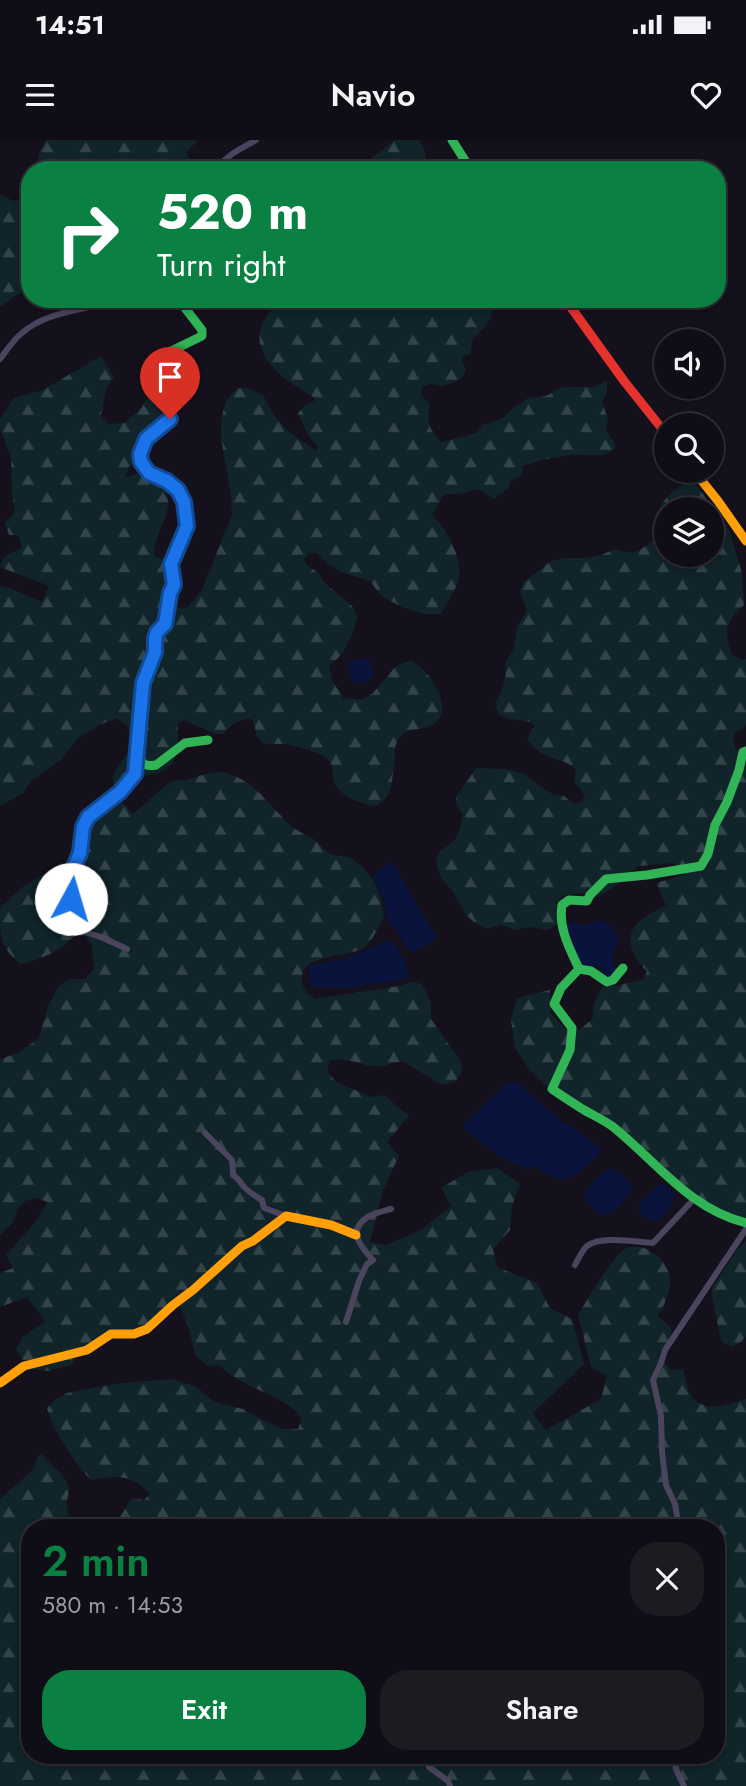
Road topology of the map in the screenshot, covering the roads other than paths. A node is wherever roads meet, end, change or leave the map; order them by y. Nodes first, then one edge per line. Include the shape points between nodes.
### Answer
1 (256, 140) edge
2 (452, 140) edge
3 (222, 161) edge
4 (465, 161) edge
5 (83, 308) edge
6 (185, 308) edge
7 (572, 308) edge
8 (0, 359) edge
9 (654, 418) edge
10 (703, 483) edge
11 (746, 541) edge
12 (208, 740) dead end
13 (746, 751) edge
14 (137, 759) junction
15 (127, 949) dead end
16 (623, 968) dead end
17 (579, 970) junction
18 (205, 1133) dead end
19 (694, 1199) junction
20 (391, 1209) dead end
21 (286, 1216) junction
22 (746, 1223) edge
23 (746, 1230) edge
24 (356, 1235) junction
25 (575, 1265) dead end
26 (346, 1322) dead end
27 (0, 1383) edge
28 (678, 1519) edge
29 (675, 1764) edge
30 (429, 1767) dead end
31 (450, 1786) edge
32 (684, 1786) edge

1 - 3 street
2 - 4 street
5 - 8 street via 42,319 23,331
6 - 14 street via 202,336 164,356 171,373 172,411 170,419 146,439 140,454 149,473 178,490 187,526 171,564 174,585 165,624 157,632 143,683
7 - 9 street
10 - 11 street
12 - 14 street via 184,743 158,765 150,767
13 - 17 street via 701,866 606,879 587,901 569,900 562,905 565,932
14 - 15 street via 130,781 88,817 68,881 78,928
16 - 17 street via 607,982 591,971
17 - 19 street via 561,988 554,1004 572,1028 570,1050 552,1089 616,1129
18 - 21 street via 232,1160 233,1175 262,1200 264,1208
19 - 22 street via 722,1216
19 - 25 street via 653,1243 597,1242 586,1247
20 - 24 street via 370,1215
21 - 24 street via 342,1227
21 - 27 street via 242,1246 146,1330 129,1336 111,1334 88,1350 24,1366
23 - 28 street via 665,1350 653,1380 661,1416 666,1485
24 - 26 street via 373,1260 359,1280
29 - 32 street
30 - 31 street

